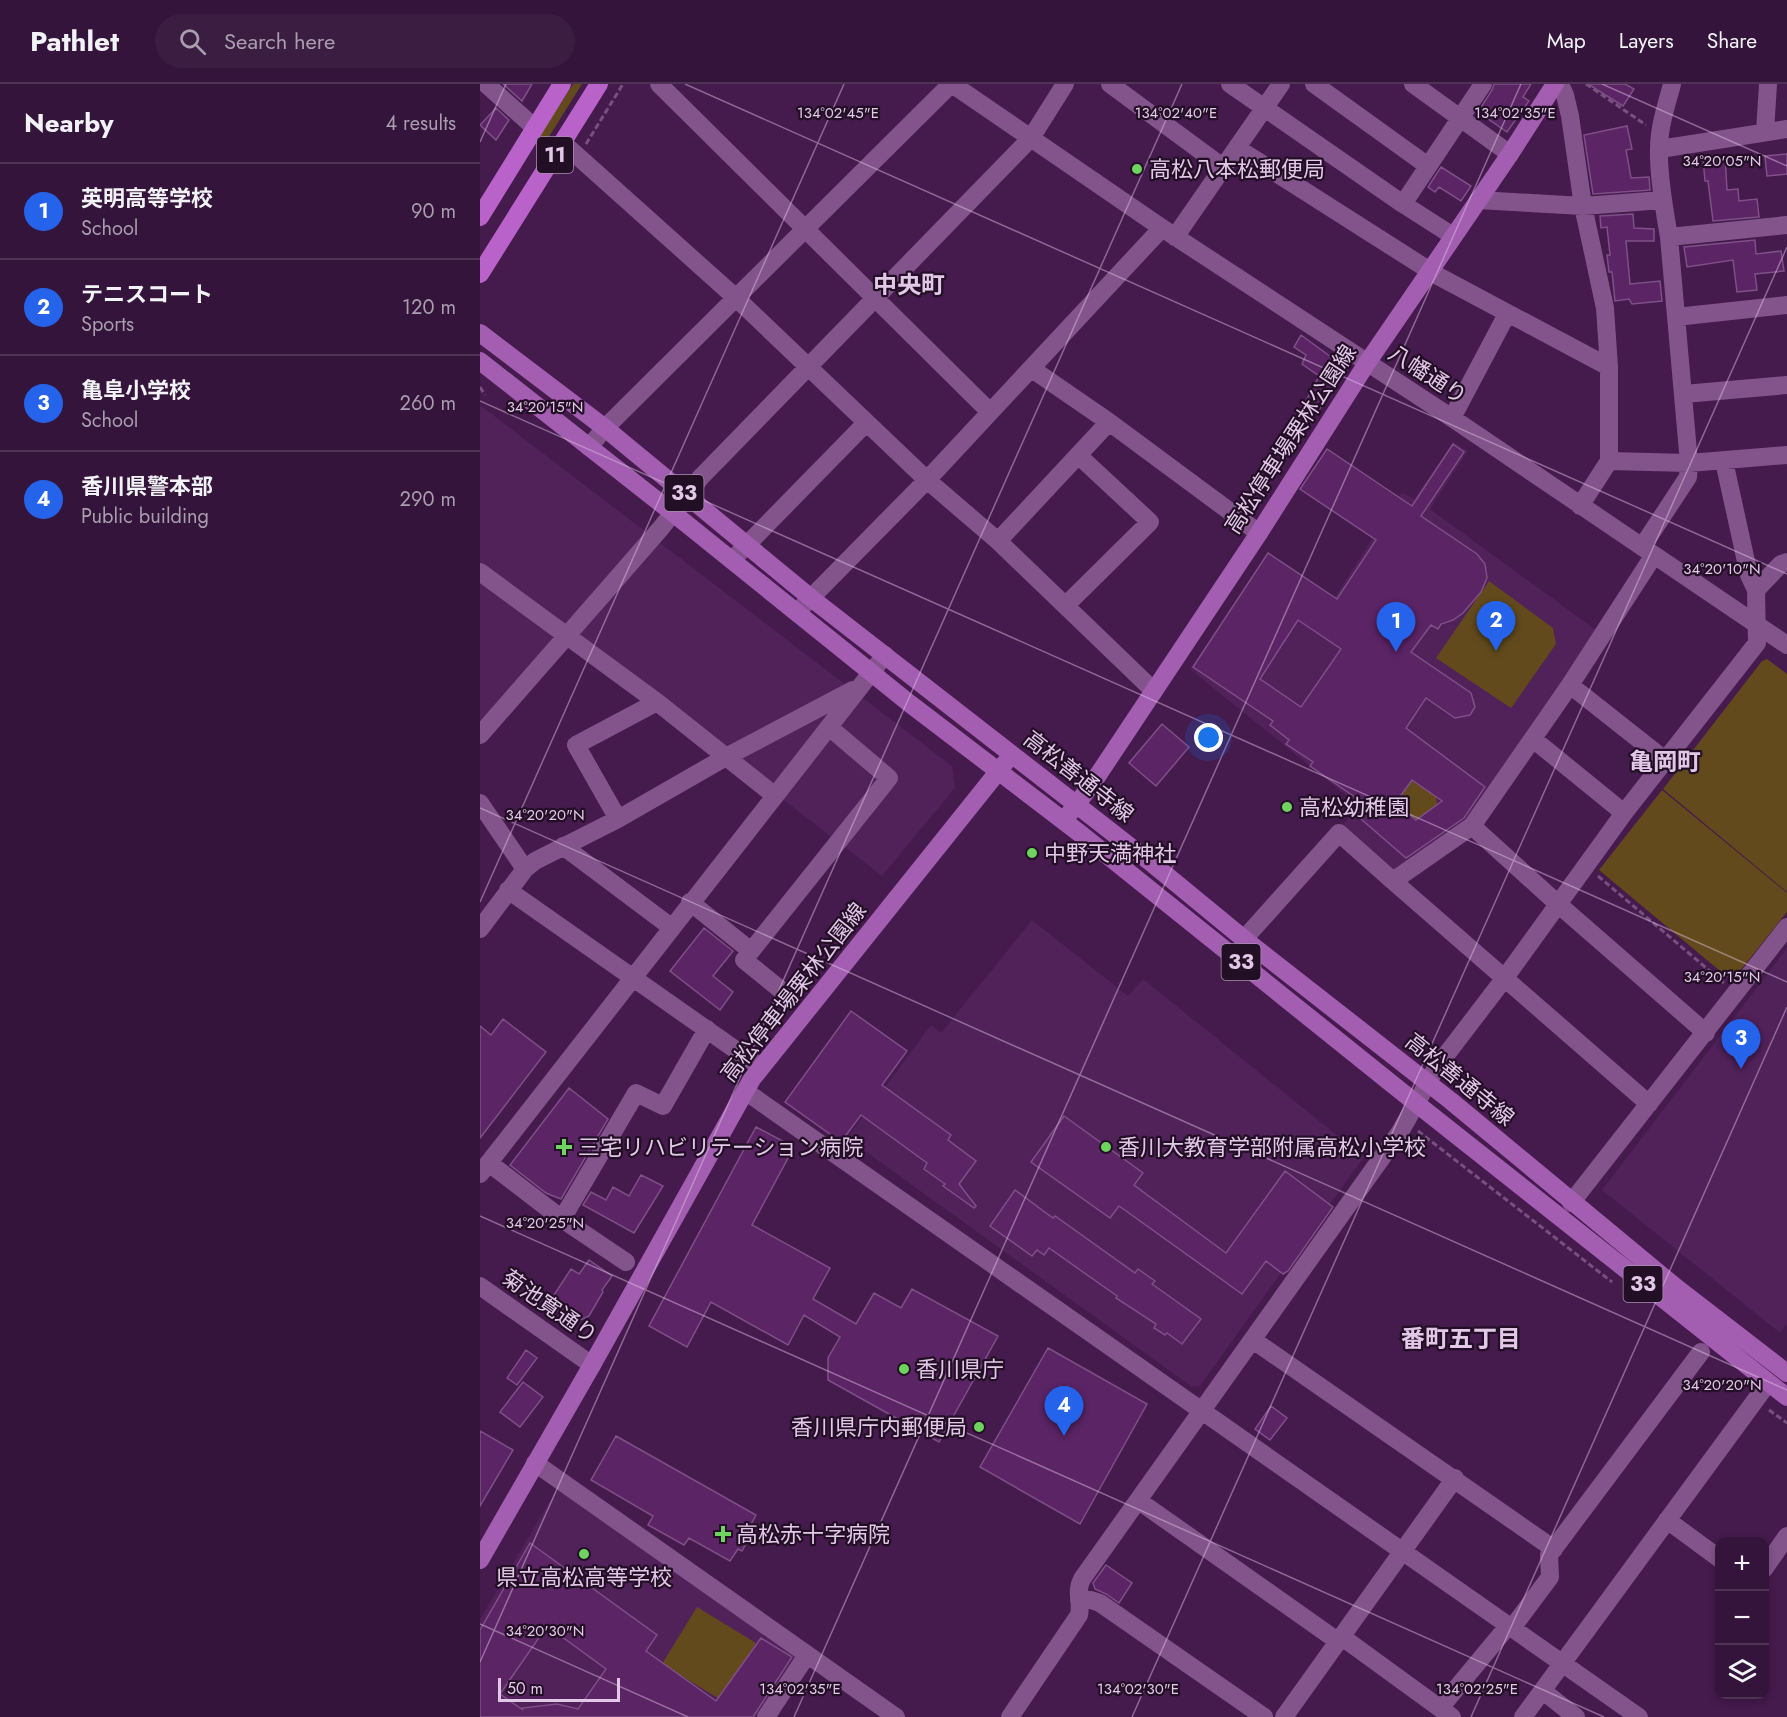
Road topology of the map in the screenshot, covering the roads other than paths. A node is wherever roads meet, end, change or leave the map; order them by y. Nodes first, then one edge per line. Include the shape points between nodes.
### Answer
1 (486, 84) edge
2 (562, 84) edge
3 (599, 84) edge
4 (659, 84) edge
5 (951, 84) edge
6 (1065, 84) edge
7 (1110, 84) edge
8 (1230, 84) edge
9 (1281, 84) edge
10 (1314, 84) edge
11 (1413, 84) edge
12 (1483, 84) edge
13 (1558, 84) edge
14 (1672, 84) edge
15 (1768, 84) edge
16 (1265, 108) junction
17 (1461, 118) junction
18 (535, 128) junction
19 (1787, 129) edge
20 (1765, 132) junction
21 (1031, 138) junction
22 (1660, 142) junction
23 (563, 143) junction
24 (1237, 148) junction
25 (1510, 154) junction
26 (1428, 166) junction
27 (1224, 168) junction
28 (1478, 200) junction
29 (1663, 200) junction
30 (1403, 204) junction
31 (1583, 206) junction
32 (482, 210) edge
33 (1787, 225) edge
34 (804, 229) junction
35 (1168, 232) junction
36 (1453, 236) junction
37 (1669, 237) junction
38 (1430, 270) junction
39 (480, 274) edge
40 (735, 297) junction
41 (875, 297) junction
42 (1787, 305) edge
43 (1507, 314) junction
44 (1676, 316) junction
45 (480, 333) edge
46 (480, 362) edge
47 (1367, 363) junction
48 (1609, 367) junction
49 (809, 368) junction
50 (1032, 369) junction
51 (1787, 385) edge
52 (1684, 394) junction
53 (990, 412) junction
54 (1452, 418) junction
55 (1109, 422) junction
56 (866, 423) junction
57 (605, 428) junction
58 (590, 447) junction
59 (1078, 455) junction
60 (1787, 455) edge
61 (1609, 461) junction
62 (1724, 461) junction
63 (1689, 463) junction
64 (927, 480) junction
65 (688, 496) junction
66 (1580, 506) junction
67 (673, 513) junction
68 (1259, 533) junction
69 (998, 541) junction
70 (747, 545) junction
71 (1648, 551) junction
72 (732, 560) junction
73 (1787, 562) edge
74 (480, 572) edge
75 (1756, 590) junction
76 (811, 598) junction
77 (1066, 605) junction
78 (797, 612) junction
79 (1756, 624) junction
80 (567, 636) junction
81 (1787, 645) edge
82 (885, 655) junction
83 (871, 672) junction
84 (1570, 685) junction
85 (857, 688) junction
86 (1154, 691) junction
87 (657, 702) junction
88 (829, 727) junction
89 (480, 735) edge
90 (1533, 739) junction
91 (1012, 755) junction
92 (726, 757) junction
93 (1665, 760) junction
94 (998, 772) junction
95 (774, 795) junction
96 (480, 803) edge
97 (1077, 804) junction
98 (1624, 813) junction
99 (618, 819) junction
100 (1064, 820) junction
101 (1472, 826) junction
102 (563, 846) junction
103 (525, 869) junction
104 (1393, 881) junction
105 (508, 890) junction
106 (690, 902) junction
107 (1558, 904) junction
108 (671, 927) junction
109 (1787, 927) edge
110 (480, 929) edge
111 (1244, 939) junction
112 (751, 951) junction
113 (633, 977) junction
114 (1504, 979) junction
115 (791, 998) dead end
116 (707, 1029) junction
117 (1706, 1033) junction
118 (760, 1067) junction
119 (1428, 1084) junction
120 (745, 1091) junction
121 (1417, 1104) junction
122 (1649, 1104) junction
123 (483, 1170) edge
124 (1571, 1203) junction
125 (562, 1219) junction
126 (626, 1262) dead end
127 (480, 1286) edge
128 (1253, 1340) junction
129 (1701, 1352) dead end
130 (592, 1365) junction
131 (1785, 1367) edge
132 (1768, 1383) junction
133 (1787, 1397) edge
134 (1202, 1411) junction
135 (535, 1463) junction
136 (1455, 1478) junction
137 (1138, 1501) junction
138 (1667, 1520) junction
139 (1784, 1546) edge
140 (1554, 1549) junction
141 (1404, 1551) junction
142 (1715, 1556) edge
143 (480, 1560) edge
144 (1769, 1563) edge
145 (1079, 1600) junction
146 (1510, 1627) junction
147 (1340, 1639) junction
148 (807, 1655) junction
149 (1562, 1664) junction
150 (1543, 1690) junction
151 (1446, 1713) edge
152 (766, 1717) edge
153 (896, 1717) edge
154 (1010, 1717) edge
155 (1264, 1717) edge
156 (1284, 1717) edge
157 (1523, 1717) edge
158 (1576, 1717) edge
159 (1639, 1717) edge

1 - 18 street
2 - 18 highway, 11
3 - 23 highway, 11
4 - 34 street
5 - 21 street, 八幡通り
5 - 34 street
6 - 21 street
7 - 27 street
8 - 16 street
9 - 16 street
10 - 26 street
11 - 17 street
12 - 17 street
13 - 25 main road, 高松停車場栗林公園線
13 - 31 street via 1565,94 1570,116
14 - 22 street
15 - 20 street
16 - 24 street
16 - 30 street
17 - 25 street
17 - 26 street
18 - 32 highway, 11
19 - 20 street
20 - 22 street
21 - 35 street, 八幡通り
21 - 41 street
22 - 29 street
23 - 39 highway, 11
23 - 40 street
24 - 27 street
24 - 38 street
25 - 28 main road, 高松停車場栗林公園線
26 - 30 street
27 - 35 street
28 - 31 street
28 - 36 main road, 高松停車場栗林公園線
29 - 31 street
29 - 37 street
30 - 36 street
31 - 48 street via 1605,308
33 - 37 street
34 - 40 street
34 - 41 street
35 - 47 street, 八幡通り
35 - 50 street
36 - 38 main road, 高松停車場栗林公園線
37 - 44 street
38 - 43 street
38 - 47 main road, 高松停車場栗林公園線
40 - 49 street
40 - 57 street
41 - 49 street
41 - 53 street
42 - 44 street
43 - 48 street
43 - 54 street
44 - 52 street
45 - 57 main road, 高松善通寺線 / 33
46 - 58 main road, 高松善通寺線 / 33
47 - 54 street, 八幡通り
47 - 68 main road, 高松停車場栗林公園線
48 - 61 street
49 - 56 street
49 - 65 street via 701,477
50 - 53 street
50 - 55 street
51 - 52 street
52 - 63 street
53 - 64 street
54 - 66 street, 八幡通り
55 - 59 street
55 - 68 street
56 - 64 street
56 - 70 street
57 - 58 street
57 - 65 main road, 高松善通寺線 / 33
58 - 67 main road, 高松善通寺線 / 33
59 - 69 street
59 - 77 street via 1150,522
60 - 62 street
61 - 63 street
61 - 66 street
62 - 63 street
62 - 75 street via 1749,575
63 - 71 street via 1688,477
64 - 69 street
64 - 76 street
65 - 67 street
65 - 70 main road, 高松善通寺線 / 33
66 - 71 street, 八幡通り
67 - 72 main road, 高松善通寺線 / 33
67 - 80 street
68 - 86 main road, 高松停車場栗林公園線
69 - 77 street
70 - 72 street
70 - 76 main road, 高松善通寺線 / 33
71 - 79 street, 八幡通り
71 - 84 street
72 - 78 main road, 高松善通寺線 / 33
73 - 75 street
74 - 80 street
75 - 79 street
76 - 78 street
76 - 82 main road, 高松善通寺線 / 33
77 - 86 street
78 - 83 main road, 高松善通寺線 / 33
79 - 81 street, 八幡通り
79 - 93 street via 1757,643
80 - 87 street
80 - 89 street
82 - 83 street
82 - 91 main road, 高松善通寺線 / 33
83 - 85 street
83 - 94 main road, 高松善通寺線 / 33
84 - 90 street
84 - 93 street
85 - 88 street
85 - 92 street
86 - 97 main road, 高松停車場栗林公園線
87 - 92 street
87 - 99 street via 576,745
88 - 95 street
88 - 112 street via 889,778
90 - 98 street
90 - 101 street
91 - 94 main road, 高松停車場栗林公園線
91 - 97 main road, 高松善通寺線 / 33
92 - 95 street
92 - 99 street
93 - 98 street
94 - 100 main road, 高松善通寺線 / 33
94 - 118 main road, 高松停車場栗林公園線
95 - 106 street
96 - 103 street
97 - 100 main road, 高松停車場栗林公園線
97 - 111 main road, 高松善通寺線 / 33
98 - 107 street
99 - 102 street
100 - 121 main road, 高松善通寺線 / 33
101 - 104 street
101 - 107 street
102 - 103 street
102 - 108 street
103 - 105 street
104 - 111 street via 1339,833
104 - 114 street
105 - 110 street
105 - 113 street
106 - 108 street
106 - 112 street
107 - 114 street
107 - 117 street
108 - 113 street
109 - 117 street
111 - 119 main road, 高松善通寺線 / 33
112 - 115 street via 744,960
113 - 116 street
113 - 123 street
114 - 119 street
114 - 122 street
116 - 118 street
116 - 125 street via 663,1106 636,1093
117 - 122 street
118 - 120 main road, 高松停車場栗林公園線
119 - 121 street
119 - 124 main road, 高松善通寺線 / 33
120 - 130 main road, 高松停車場栗林公園線
120 - 134 street
121 - 128 street
121 - 132 main road, 高松善通寺線 / 33
122 - 124 street
123 - 125 street
124 - 131 main road, 高松善通寺線 / 33 via 1678,1289
125 - 126 street
127 - 130 street, 菊池寛通り
128 - 134 street
128 - 136 street
129 - 140 street
130 - 135 main road, 高松停車場栗林公園線
131 - 132 main road
132 - 133 main road, 高松善通寺線 / 33
132 - 138 street
134 - 137 street
134 - 141 street
135 - 143 main road, 高松停車場栗林公園線
135 - 148 street
136 - 140 street
136 - 141 street
137 - 145 street via 1082,1579
137 - 147 street
138 - 142 street
138 - 149 street
139 - 144 street
140 - 146 street via 1549,1555 1550,1577
141 - 146 street
141 - 147 street
145 - 154 street via 1079,1615
145 - 155 street via 1100,1603
146 - 149 street
146 - 151 street
147 - 151 street
147 - 156 street
148 - 152 street
148 - 153 street
149 - 150 street
149 - 159 street
150 - 157 street
150 - 158 street

